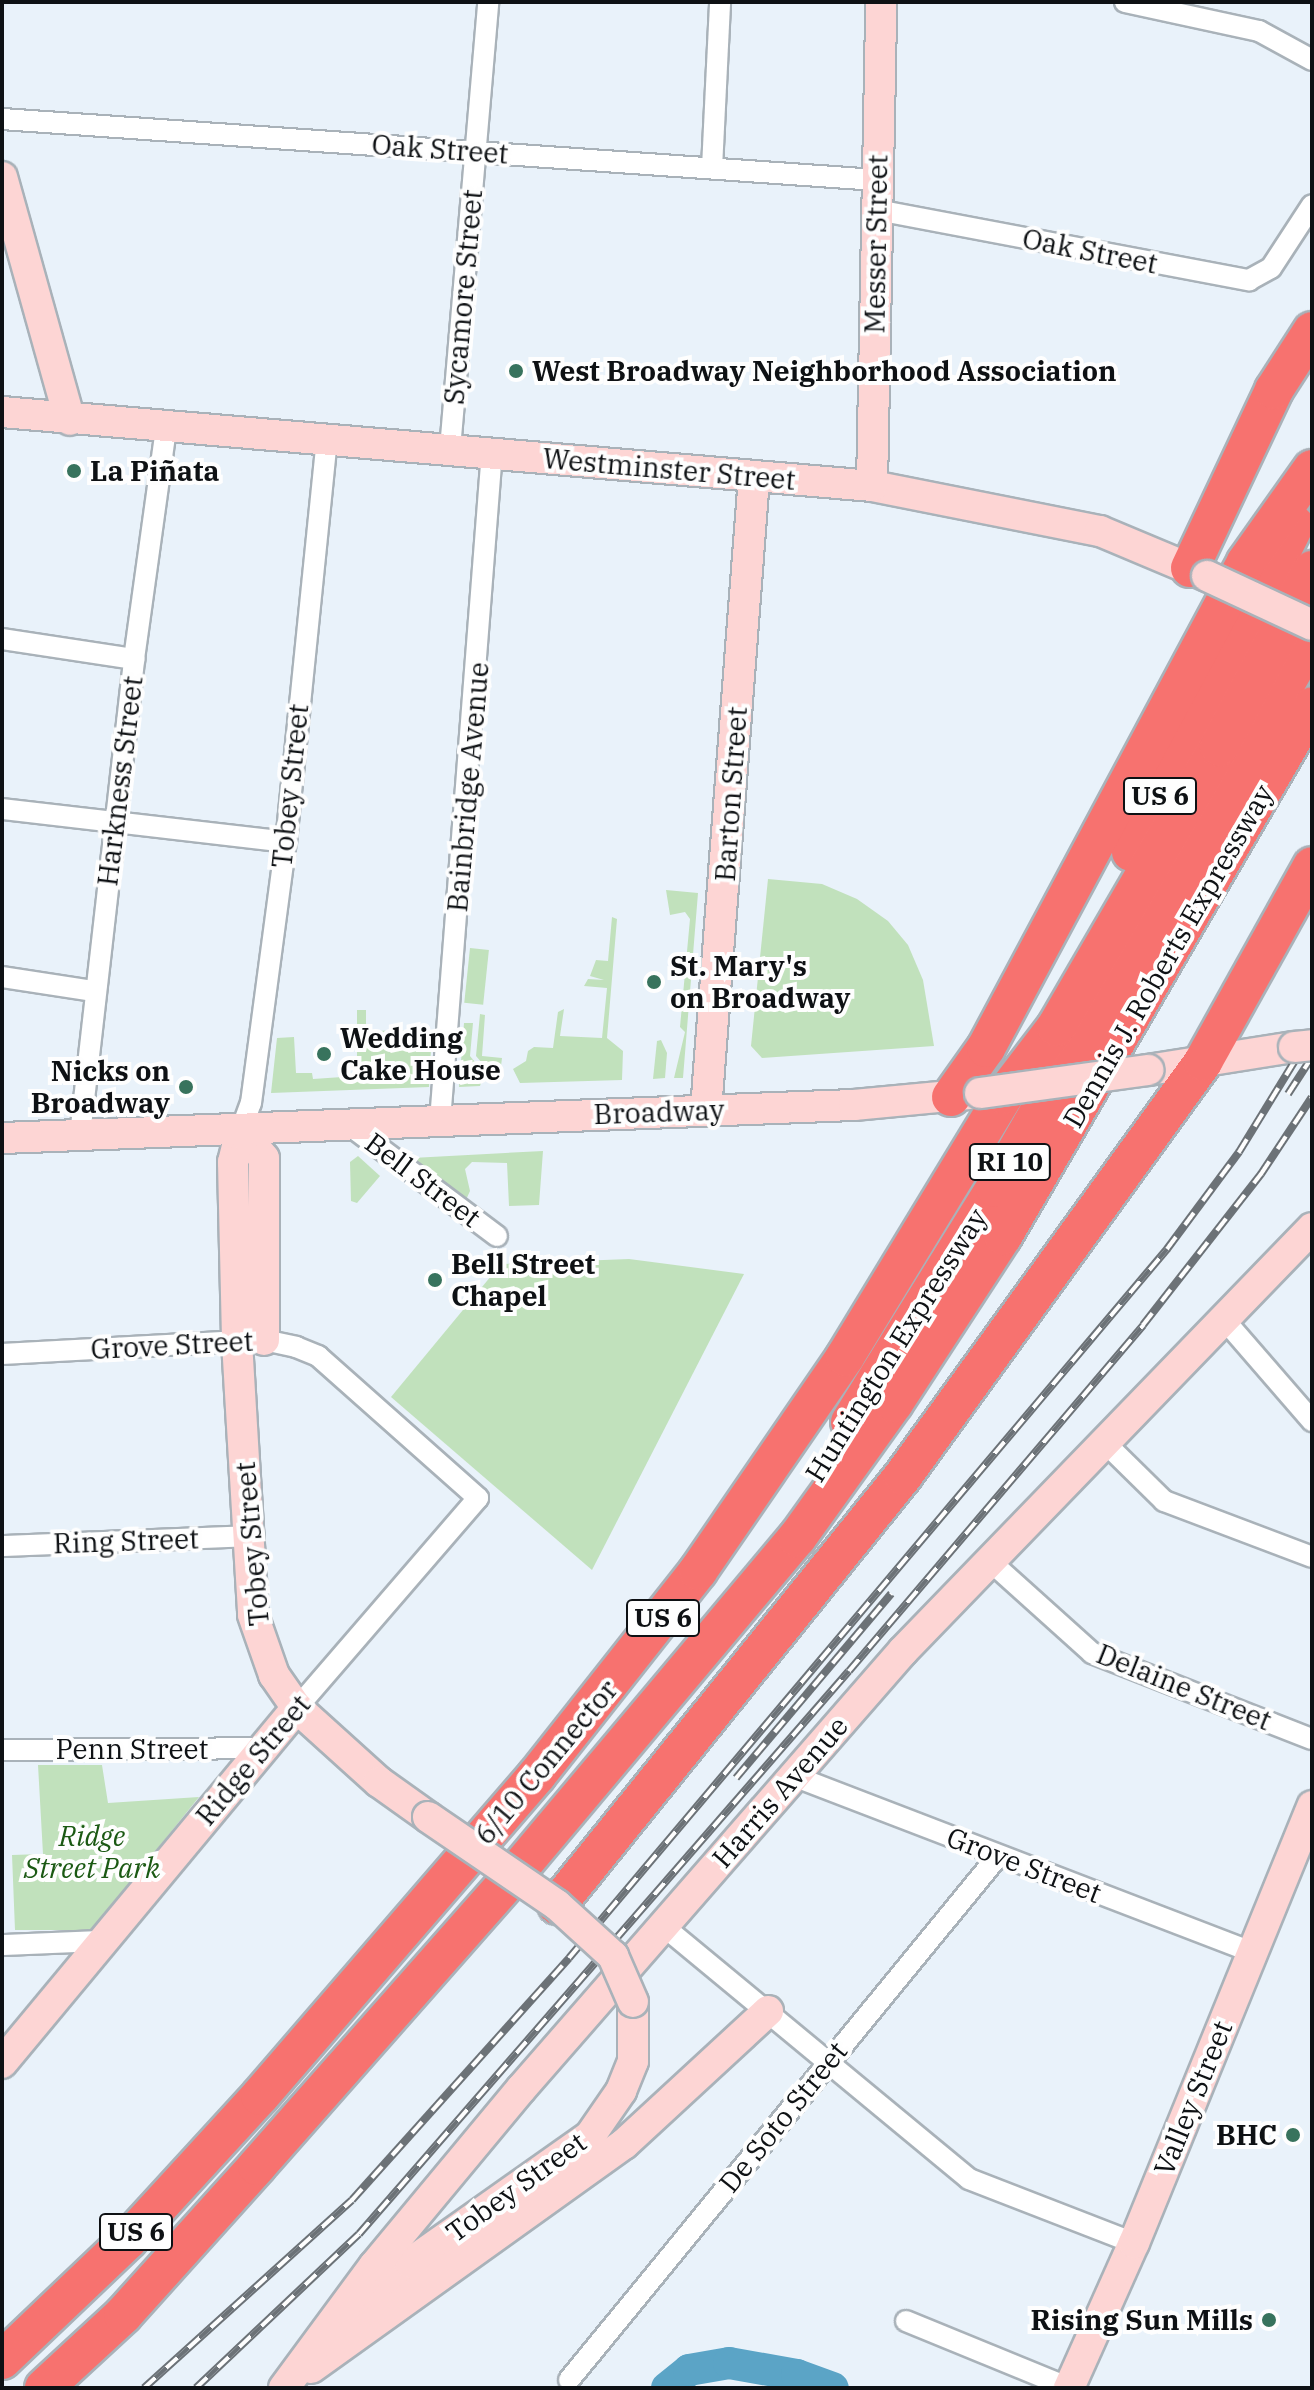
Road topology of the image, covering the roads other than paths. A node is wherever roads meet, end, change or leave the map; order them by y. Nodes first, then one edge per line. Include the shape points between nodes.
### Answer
1 (488, 2) edge
2 (720, 2) edge
3 (881, 2) edge
4 (1125, 2) edge
5 (1312, 60) edge
6 (2, 119) edge
7 (477, 152) junction
8 (712, 168) junction
9 (2, 177) edge
10 (877, 195) junction
11 (1312, 205) edge
12 (10, 231) edge
13 (1312, 331) edge
14 (2, 412) edge
15 (70, 420) junction
16 (166, 427) junction
17 (327, 440) junction
18 (450, 449) junction
19 (492, 452) junction
20 (1312, 469) edge
21 (754, 478) junction
22 (872, 486) junction
23 (1312, 494) edge
24 (1312, 570) edge
25 (1199, 572) junction
26 (1312, 625) edge
27 (1312, 638) edge
28 (2, 639) edge
29 (134, 659) junction
30 (1312, 706) edge
31 (2, 809) edge
32 (116, 822) junction
33 (286, 842) junction
34 (1312, 866) edge
35 (2, 977) edge
36 (94, 991) junction
37 (1303, 1046) edge
38 (1203, 1062) junction
39 (978, 1095) junction
40 (706, 1110) junction
41 (440, 1121) junction
42 (1072, 1122) junction
43 (349, 1125) junction
44 (241, 1130) junction
45 (80, 1135) junction
46 (2, 1138) edge
47 (1312, 1228) edge
48 (497, 1236) dead end
49 (1222, 1317) junction
50 (251, 1341) junction
51 (2, 1354) edge
52 (1312, 1421) edge
53 (1102, 1440) junction
54 (478, 1498) joint
55 (249, 1536) junction
56 (2, 1546) edge
57 (1312, 1557) edge
58 (991, 1562) junction
59 (790, 1622) junction
60 (683, 1670) junction
61 (297, 1708) junction
62 (1312, 1739) edge
63 (262, 1748) junction
64 (2, 1750) edge
65 (796, 1777) junction
66 (1312, 1806) edge
67 (998, 1856) junction
68 (557, 1905) junction
69 (662, 1925) junction
70 (102, 1941) junction
71 (2, 1945) edge
72 (1252, 1952) junction
73 (768, 2011) junction
74 (828, 2062) junction
75 (2, 2063) edge
76 (1134, 2243) junction
77 (906, 2321) dead end
78 (2, 2360) edge
79 (313, 2365) junction
80 (569, 2380) dead end
81 (44, 2388) edge
82 (284, 2388) edge
83 (294, 2388) edge
84 (1069, 2388) edge

1 - 7 street, Sycamore Street
2 - 8 street
3 - 10 main road, Messer Street
4 - 5 street via 1259,31
6 - 7 street, Oak Street
7 - 8 street, Oak Street
7 - 18 street, Sycamore Street
8 - 10 street, Oak Street
9 - 12 main road
10 - 11 street, Oak Street via 1236,280 1256,279 1271,268
10 - 22 main road, Messer Street
12 - 15 main road
13 - 25 highway via 1274,390
14 - 15 main road, Westminster Street
15 - 16 main road, Westminster Street
16 - 17 main road, Westminster Street
16 - 29 street, Harkness Street
17 - 18 main road, Westminster Street
17 - 33 street, Tobey Street
18 - 19 main road, Westminster Street
19 - 21 main road, Westminster Street
19 - 41 street, Bainbridge Avenue
20 - 39 highway via 1239,574 986,1048
21 - 22 main road, Westminster Street
21 - 40 main road, Barton Street
22 - 25 main road, Westminster Street via 1081,526
23 - 39 highway, US 6 via 1133,849 1037,1019
24 - 39 highway via 1056,1027
25 - 26 main road, Westminster Street, bridge
27 - 60 highway, Huntington Expressway / RI 10 via 1209,824 932,1293
28 - 29 street
29 - 32 street, Harkness Street
30 - 42 highway, Dennis J. Roberts Expressway / US 6
31 - 32 street
32 - 33 street
32 - 36 street, Harkness Street
33 - 44 street, Tobey Street via 251,1103
34 - 38 highway
35 - 36 street
36 - 45 street, Harkness Street
37 - 38 main road, Broadway
38 - 39 main road, Broadway, bridge
38 - 59 highway via 903,1476
39 - 40 main road, Broadway
39 - 78 highway, 6/10 Connector / US 6 via 802,1422 611,1685 216,2144 91,2277
40 - 41 main road, Broadway
41 - 43 main road, Broadway
42 - 59 highway via 1032,1217
42 - 60 highway, Dennis J. Roberts Expressway / US 6 via 968,1292 869,1439 756,1591
43 - 44 main road, Broadway
43 - 48 street, Bell Street
44 - 45 main road, Broadway
44 - 50 main road, Tobey Street via 233,1162
45 - 46 main road, Broadway
47 - 49 main road, Harris Avenue
49 - 52 street
49 - 53 main road, Harris Avenue
50 - 51 street, Grove Street
50 - 54 street, Grove Street via 318,1356
50 - 55 main road, Tobey Street
53 - 57 street via 1164,1501
53 - 58 main road, Harris Avenue
54 - 61 street, Ridge Street
55 - 56 street, Ring Street
55 - 61 main road, Tobey Street via 253,1615 274,1675
58 - 62 street, Delaine Street via 1092,1653
58 - 65 main road, Harris Avenue via 903,1651
59 - 68 highway
60 - 81 highway, 6/10 Connector / US 6 via 528,1860 177,2256
61 - 63 main road, Ridge Street
61 - 68 main road, Tobey Street, bridge via 379,1782
63 - 64 street, Penn Street
63 - 70 main road, Ridge Street
65 - 67 street, Grove Street
65 - 69 main road, Harris Avenue
66 - 72 main road, Valley Street
67 - 72 street, Grove Street
67 - 74 street, De Soto Street
68 - 79 main road, Tobey Street, bridge via 613,1956 633,2002 633,2061 621,2091 590,2136 388,2281
69 - 73 street
69 - 82 main road, Harris Avenue via 374,2266
70 - 71 street
70 - 75 main road, Ridge Street
72 - 76 main road, Valley Street
73 - 74 street
73 - 79 main road via 624,2144
74 - 76 street via 969,2179
74 - 80 street, De Soto Street
76 - 84 main road, Valley Street
77 - 84 street
79 - 83 main road

